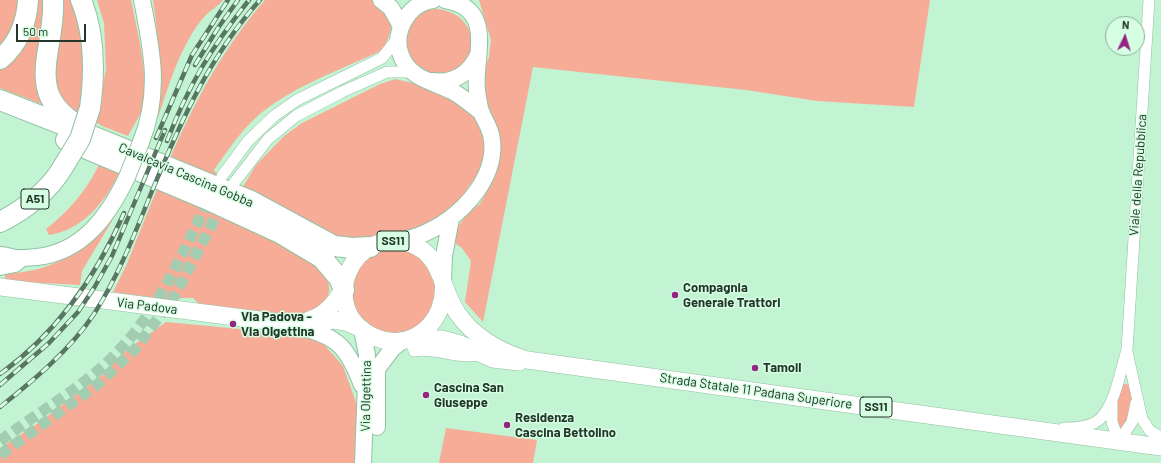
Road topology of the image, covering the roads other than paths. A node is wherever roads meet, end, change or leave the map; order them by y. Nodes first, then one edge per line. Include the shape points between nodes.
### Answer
1 (28, 0) edge
2 (53, 0) edge
3 (81, 0) edge
4 (142, 0) edge
5 (381, 0) edge
6 (417, 0) edge
7 (432, 0) edge
8 (445, 0) edge
9 (472, 0) edge
10 (1149, 0) edge
11 (477, 23) junction
12 (399, 32) junction
13 (478, 54) junction
14 (0, 59) edge
15 (413, 72) junction
16 (429, 80) junction
17 (0, 100) edge
18 (0, 112) edge
19 (482, 113) junction
20 (102, 140) junction
21 (222, 176) dead end
22 (234, 183) dead end
23 (451, 218) junction
24 (0, 222) edge
25 (397, 241) junction
26 (370, 247) junction
27 (0, 255) edge
28 (22, 258) junction
29 (0, 267) edge
30 (443, 281) junction
31 (0, 287) edge
32 (344, 287) junction
33 (289, 323) junction
34 (362, 329) junction
35 (409, 343) junction
36 (1127, 350) junction
37 (541, 363) junction
38 (1117, 384) junction
39 (1134, 386) junction
40 (365, 391) junction
41 (1113, 398) junction
42 (1137, 401) junction
43 (1037, 430) junction
44 (1161, 437) edge
45 (1119, 441) junction
46 (1161, 447) edge
47 (363, 463) edge
48 (374, 463) edge

1 - 14 highway via 21,32 10,50
2 - 20 highway via 45,72 46,89 62,115
3 - 24 highway, A51, bridge via 89,26 93,60 90,108 80,139 63,167 38,197 16,214
4 - 28 main road, bridge via 154,89 151,112 127,176 106,214 83,238 50,254
5 - 12 main road via 391,8
6 - 7 main road
7 - 12 main road via 412,10
8 - 11 main road via 463,7
9 - 11 main road
10 - 36 street, Viale della Repubblica
11 - 13 main road via 480,37
12 - 15 main road via 400,55
12 - 21 street via 382,58 297,100 274,116 251,138
13 - 16 main road via 471,67 459,77 444,82
13 - 19 main road via 476,86
15 - 16 main road
15 - 22 street via 387,72 296,116 268,139
16 - 19 main road via 454,92
17 - 20 highway, Cavalcavia Cascina Gobba
18 - 32 highway, Cavalcavia Cascina Gobba via 266,226 322,258
19 - 23 main road via 492,138 491,165 480,186
20 - 26 highway, Cavalcavia Cascina Gobba via 250,201 334,246
23 - 25 main road via 414,239
23 - 30 main road via 444,256
25 - 26 main road, Strada Statale 11 Padana Superiore / SS11 via 383,242
25 - 30 main road, Strada Statale 11 Padana Superiore / SS11 via 411,244 424,251 438,267
26 - 32 main road, Strada Statale 11 Padana Superiore / SS11 via 355,260 348,271
27 - 28 main road
28 - 29 main road via 14,264
30 - 35 main road, Strada Statale 11 Padana Superiore / SS11 via 442,305 436,319
30 - 37 main road, Strada Statale 11 Padana Superiore / SS11 via 457,313 476,334 514,356
31 - 33 main road, Via Padova
32 - 33 main road, Via Padova via 324,313 313,319
32 - 34 main road, Strada Statale 11 Padana Superiore / SS11 via 345,302 350,314
33 - 34 main road, Via Padova via 313,324 334,320
33 - 40 main road via 323,333 338,343 350,355
34 - 35 main road, Strada Statale 11 Padana Superiore / SS11 via 384,340
34 - 40 main road, Via Olgettina via 367,355
35 - 37 main road, Strada Statale 11 Padana Superiore / SS11 via 442,339 503,361
35 - 48 main road, Via Olgettina via 393,348 377,372
36 - 38 street, Viale della Repubblica
36 - 39 street, Viale della Repubblica
37 - 43 main road, Strada Statale 11 Padana Superiore / SS11
38 - 39 street via 1126,382
38 - 41 street, Viale della Repubblica
39 - 42 street, Viale della Repubblica
40 - 47 main road, Via Olgettina
41 - 43 street, Viale della Repubblica via 1103,416 1094,422 1073,428
41 - 45 street, Viale della Repubblica via 1112,419
42 - 44 street, Viale della Repubblica via 1145,425
42 - 45 street, Viale della Repubblica via 1132,422
43 - 45 main road, Strada Statale 11 Padana Superiore / SS11
45 - 46 main road, Strada Statale 11 Padana Superiore / SS11

